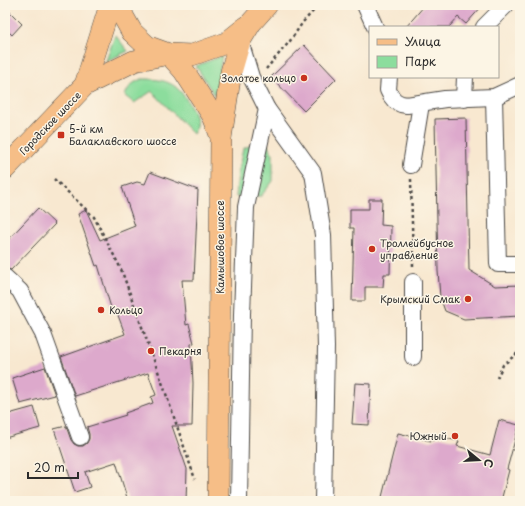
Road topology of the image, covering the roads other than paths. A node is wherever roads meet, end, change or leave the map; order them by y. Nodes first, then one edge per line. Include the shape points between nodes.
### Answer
1 (110, 5) edge
2 (121, 5) edge
3 (267, 5) edge
4 (365, 5) edge
5 (506, 5) edge
6 (251, 23) junction
7 (375, 26) edge
8 (485, 26) edge
9 (240, 41) junction
10 (169, 54) junction
11 (389, 78) edge
12 (465, 78) edge
13 (85, 85) junction
14 (520, 85) edge
15 (494, 98) junction
16 (464, 99) junction
17 (421, 104) junction
18 (267, 108) junction
19 (221, 138) junction
20 (411, 165) road end
21 (5, 169) edge
22 (520, 264) edge
23 (5, 277) edge
24 (413, 282) road end
25 (413, 357) dead end
26 (80, 437) dead end
27 (218, 501) edge
28 (239, 501) edge
29 (323, 501) edge

1 - 13 main road
2 - 10 main road via 123,16 132,32 147,46
3 - 6 main road, Камышовое шоссе
4 - 7 lane
5 - 8 lane
6 - 9 main road, Камышовое шоссе
6 - 10 main road, Городское шоссе via 226,43 192,55
9 - 18 lane
9 - 19 main road, Камышовое шоссе via 231,72
10 - 13 main road, Городское шоссе via 134,61
10 - 19 main road via 184,71 213,116
11 - 17 lane via 388,90 396,101 407,106
12 - 16 lane
13 - 21 main road, Городское шоссе
14 - 15 lane
15 - 16 lane
15 - 22 lane via 498,264
16 - 17 lane via 445,99
17 - 20 lane
18 - 28 lane via 246,207
18 - 29 lane via 313,173 323,235 326,347
19 - 27 main road, Камышовое шоссе
23 - 26 lane via 20,291 43,334
24 - 25 lane

